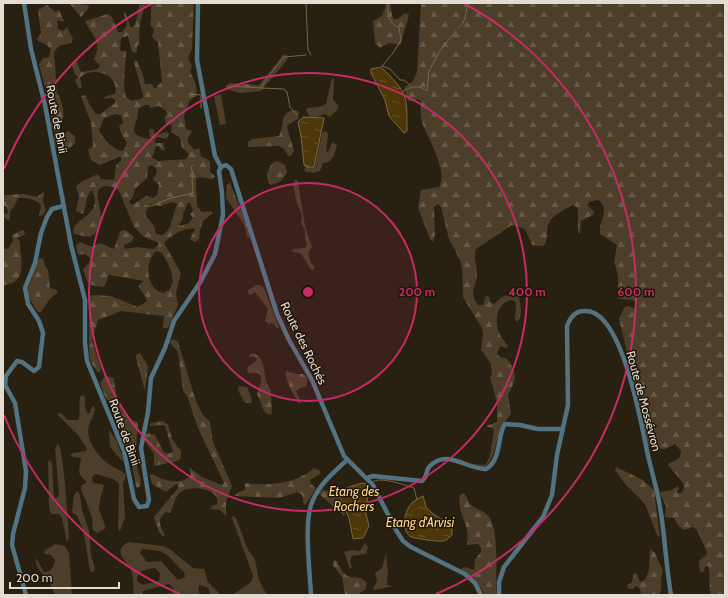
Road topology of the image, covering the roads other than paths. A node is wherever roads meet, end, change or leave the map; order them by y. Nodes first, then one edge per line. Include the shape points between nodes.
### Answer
1 (24, 3) edge
2 (198, 3) edge
3 (223, 166) junction
4 (63, 206) junction
5 (563, 429) junction
6 (347, 460) junction
7 (367, 478) junction
8 (26, 595) edge
9 (311, 595) edge
10 (481, 595) edge
11 (499, 595) edge
12 (671, 595) edge

1 - 4 street, Route de Binii
2 - 3 street, Route de Binii via 196,49 205,109 216,159
3 - 4 street, Route de Binii via 219,171 223,215 215,254 201,281 174,321 151,378 148,412 140,448 149,500 144,508 134,502 124,452 88,363 85,343 85,300
3 - 6 street, Route des Rochés via 232,170 277,314 312,380
4 - 8 street via 52,209 47,217 25,288 28,304 43,333 39,367 34,370 17,360 5,380 6,388 15,403 26,474 25,491 12,546
5 - 7 street via 538,429 506,424 498,450 486,469 475,468 459,460 444,460 430,465 422,481 373,476
5 - 11 street, Route de Mossévron via 548,508 541,521 504,567 499,582
5 - 12 street, Route de Mossévron via 568,394 567,326 571,317 577,313 593,312 603,319 624,357 660,509
6 - 7 street
6 - 9 street via 319,489 310,508
7 - 10 street via 380,496 402,539 412,547 465,574

